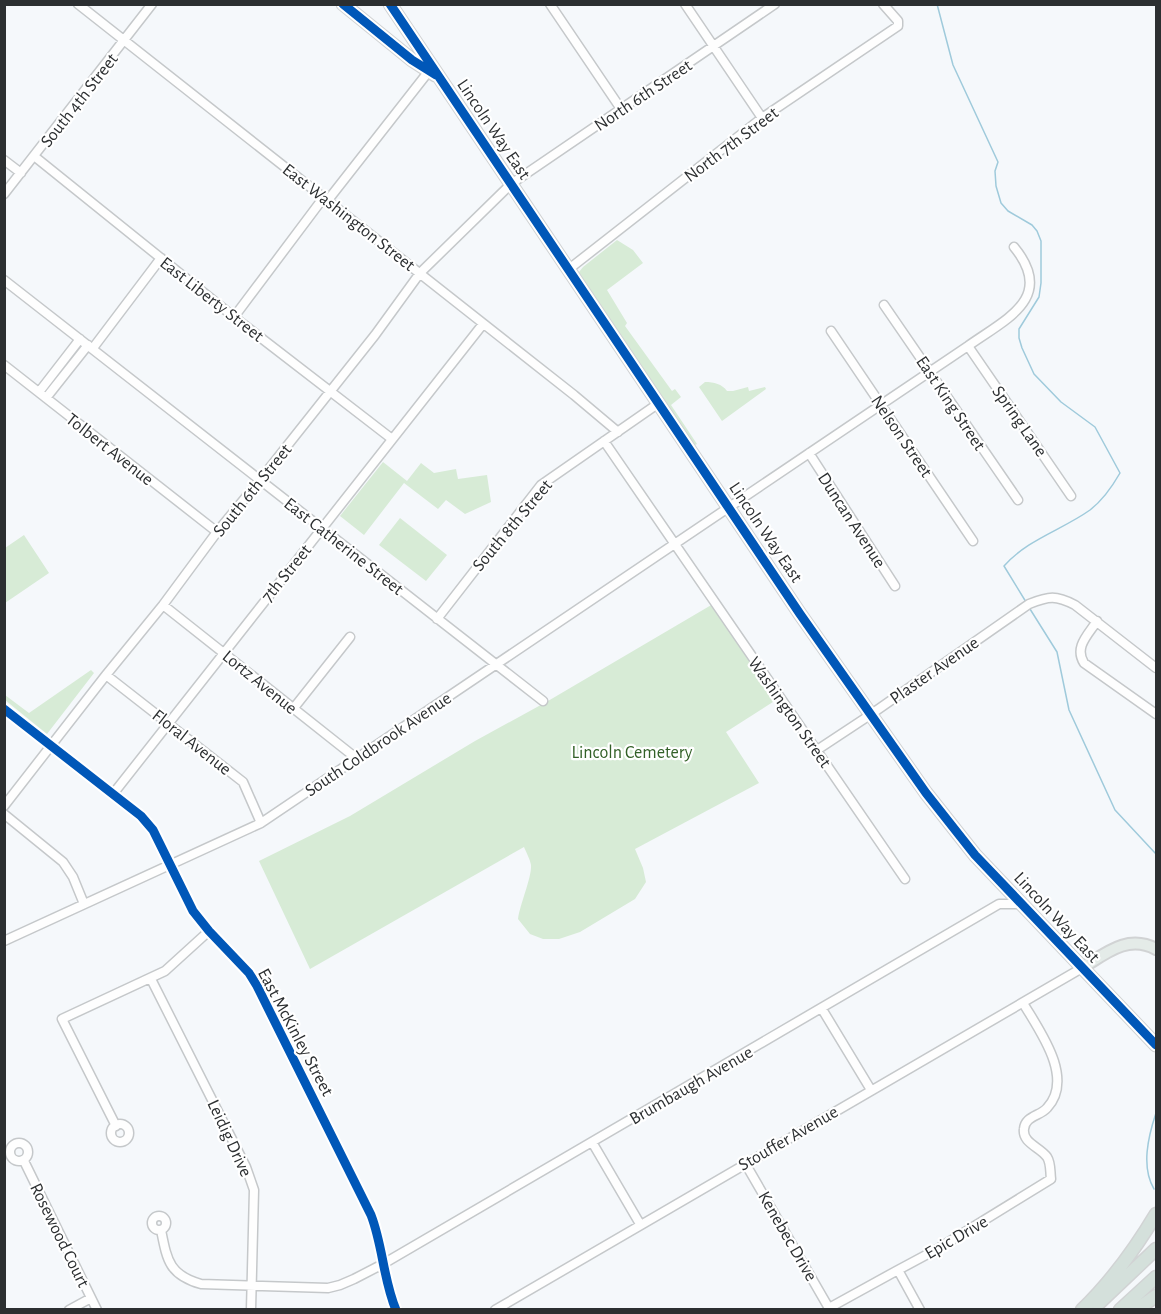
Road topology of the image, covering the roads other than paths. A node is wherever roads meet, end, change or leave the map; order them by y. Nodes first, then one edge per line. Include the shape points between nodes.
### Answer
1 (78, 4) edge
2 (152, 4) edge
3 (390, 4) edge
4 (550, 4) edge
5 (685, 4) edge
6 (775, 4) edge
7 (883, 4) edge
8 (348, 6) edge
9 (411, 34) junction
10 (125, 41) junction
11 (713, 46) junction
12 (399, 49) junction
13 (429, 71) junction
14 (442, 79) junction
15 (621, 109) junction
16 (762, 118) junction
17 (34, 156) junction
18 (4, 160) edge
19 (21, 172) junction
20 (511, 184) junction
21 (4, 194) edge
22 (326, 198) junction
23 (1014, 247) dead end
24 (161, 258) junction
25 (569, 269) junction
26 (420, 273) junction
27 (4, 280) edge
28 (884, 305) dead end
29 (234, 317) junction
30 (483, 324) junction
31 (831, 331) dead end
32 (87, 344) junction
33 (968, 346) junction
34 (4, 365) edge
35 (930, 370) junction
36 (330, 390) junction
37 (39, 392) junction
38 (46, 399) junction
39 (659, 403) junction
40 (882, 405) junction
41 (618, 432) junction
42 (392, 439) junction
43 (604, 441) junction
44 (809, 453) junction
45 (260, 480) junction
46 (1071, 496) dead end
47 (1018, 500) dead end
48 (729, 507) junction
49 (322, 529) junction
50 (217, 532) junction
51 (973, 541) dead end
52 (674, 545) junction
53 (895, 586) dead end
54 (163, 605) junction
55 (437, 619) junction
56 (1097, 621) junction
57 (350, 637) dead end
58 (224, 653) junction
59 (496, 665) junction
60 (1156, 668) edge
61 (106, 675) junction
62 (543, 701) dead end
63 (293, 708) junction
64 (4, 709) edge
65 (1156, 714) edge
66 (870, 715) junction
67 (168, 723) junction
68 (50, 745) junction
69 (817, 750) junction
70 (356, 758) junction
71 (113, 794) junction
72 (4, 806) edge
73 (4, 814) edge
74 (261, 823) junction
75 (170, 864) junction
76 (905, 879) dead end
77 (1005, 886) junction
78 (84, 904) junction
79 (999, 904) junction
80 (1022, 904) junction
81 (209, 931) junction
82 (4, 941) edge
83 (1156, 949) edge
84 (1082, 968) junction
85 (151, 979) junction
86 (1023, 1003) junction
87 (822, 1009) junction
88 (1156, 1045) edge
89 (871, 1090) junction
90 (116, 1126) dead end
91 (592, 1142) junction
92 (24, 1161) dead end
93 (745, 1163) junction
94 (1156, 1214) edge
95 (640, 1224) junction
96 (161, 1230) dead end
97 (1156, 1250) edge
98 (383, 1264) junction
99 (898, 1270) junction
100 (1156, 1277) edge
101 (252, 1286) junction
102 (1156, 1296) edge
103 (92, 1298) junction
104 (830, 1309) edge
105 (69, 1310) edge
106 (97, 1310) edge
107 (251, 1310) edge
108 (396, 1310) edge
109 (495, 1310) edge
110 (920, 1310) edge
111 (1082, 1310) edge
112 (1092, 1310) edge
113 (1120, 1310) edge
114 (1136, 1310) edge

1 - 10 street, East Washington Street
2 - 10 street, South 4th Street
3 - 9 highway, Lincoln Way East
4 - 15 street
5 - 11 street
6 - 11 street, North 6th Street
7 - 16 street, North 7th Street via 898,26
8 - 12 highway
9 - 12 highway
9 - 14 highway, Lincoln Way East
10 - 17 street, South 4th Street
10 - 22 street, East Washington Street
11 - 15 street, North 6th Street
11 - 16 street
12 - 13 highway
13 - 14 highway
13 - 22 street
14 - 20 highway, Lincoln Way East
15 - 20 street, North 6th Street
16 - 25 street, North 7th Street
17 - 19 street, South 4th Street
17 - 24 street, East Liberty Street
18 - 19 street
19 - 21 street, South 4th Street
20 - 25 highway, Lincoln Way East
20 - 26 street, South 6th Street
22 - 26 street, East Washington Street
22 - 29 street
23 - 33 street, South Coldbrook Avenue via 1027,266 1031,280 1028,294 1015,312
24 - 29 street, East Liberty Street
24 - 32 street
25 - 39 highway, Lincoln Way East
26 - 30 street, East Washington Street
26 - 36 street, South 6th Street
27 - 32 street, East Catherine Street
28 - 35 street, East King Street
29 - 36 street, East Liberty Street
30 - 41 street, East Washington Street
30 - 42 street, 7th Street
31 - 40 street, Nelson Street via 866,390
32 - 37 street
32 - 38 street
32 - 45 street, East Catherine Street
33 - 35 street, South Coldbrook Avenue
33 - 46 street, Spring Lane
34 - 37 street, Tolbert Avenue
35 - 40 street, South Coldbrook Avenue
35 - 47 street, East King Street
36 - 42 street, East Liberty Street
36 - 45 street, South 6th Street
37 - 38 street, Tolbert Avenue
38 - 50 street, Tolbert Avenue
39 - 41 street, South 8th Street
39 - 48 highway, Lincoln Way East
40 - 44 street, South Coldbrook Avenue
40 - 51 street, Nelson Street
41 - 43 street, South 8th Street
42 - 49 street, 7th Street
43 - 52 street, Washington Street
43 - 55 street, South 8th Street via 541,485
44 - 48 street, South Coldbrook Avenue
44 - 53 street, Duncan Avenue
45 - 49 street, East Catherine Street
45 - 50 street, South 6th Street
48 - 52 street, South Coldbrook Avenue
48 - 66 highway, Lincoln Way East
49 - 55 street, East Catherine Street
49 - 58 street, 7th Street
50 - 54 street, South 6th Street
52 - 59 street, South Coldbrook Avenue
52 - 69 street, Washington Street
54 - 58 street, Lortz Avenue
54 - 61 street, South 6th Street
55 - 59 street, East Catherine Street
56 - 60 street
56 - 65 street via 1079,648 1079,656
56 - 66 street, Plaster Avenue via 1064,599 1053,597 1029,604
57 - 63 street
58 - 63 street, Lortz Avenue
58 - 67 street, 7th Street
59 - 62 street, East Catherine Street
59 - 70 street, South Coldbrook Avenue
61 - 67 street, Floral Avenue
61 - 68 street, South 6th Street
63 - 70 street, Lortz Avenue
64 - 68 street, East McKinley Street
66 - 69 street, Plaster Avenue
66 - 77 highway, Lincoln Way East via 950,824
67 - 71 street, 7th Street
67 - 74 street, Floral Avenue via 243,782
68 - 71 street, East McKinley Street
68 - 72 street, South 6th Street
69 - 76 street, Washington Street
70 - 74 street, South Coldbrook Avenue
71 - 75 street, East McKinley Street via 148,823
73 - 78 street via 63,862
74 - 75 street, South Coldbrook Avenue
75 - 78 street, South Coldbrook Avenue
75 - 81 street, East McKinley Street via 193,911
77 - 79 street
77 - 80 highway, Lincoln Way East
78 - 82 street, South Coldbrook Avenue
79 - 80 street
79 - 87 street, Brumbaugh Avenue
80 - 84 highway, Lincoln Way East
81 - 85 street
81 - 98 street, East McKinley Street via 257,986 371,1215
83 - 84 main road via 1131,942
84 - 86 street, Stouffer Avenue
84 - 88 highway, Lincoln Way East
85 - 90 street via 62,1020
85 - 101 street, Leidig Drive via 246,1167 254,1191
86 - 89 street, Stouffer Avenue
86 - 99 street, Epic Drive via 1049,1045 1057,1071 1056,1088 1047,1109 1028,1120 1024,1130 1026,1139 1047,1156 1051,1179
87 - 89 street
87 - 91 street, Brumbaugh Avenue
89 - 93 street, Stouffer Avenue
91 - 95 street
91 - 98 street, Brumbaugh Avenue
92 - 103 street, Rosewood Court
93 - 95 street, Stouffer Avenue
93 - 104 street, Kenebec Drive
94 - 111 highway via 1126,1260
95 - 109 street, Stouffer Avenue
96 - 101 street, Brumbaugh Avenue via 166,1256 180,1276 201,1284
97 - 112 highway
98 - 101 street, Brumbaugh Avenue via 334,1287
98 - 108 street, East McKinley Street
99 - 104 street, Epic Drive
99 - 110 street
100 - 113 highway
101 - 107 street, Leidig Drive
102 - 114 highway
103 - 105 street
103 - 106 street, Rosewood Court

